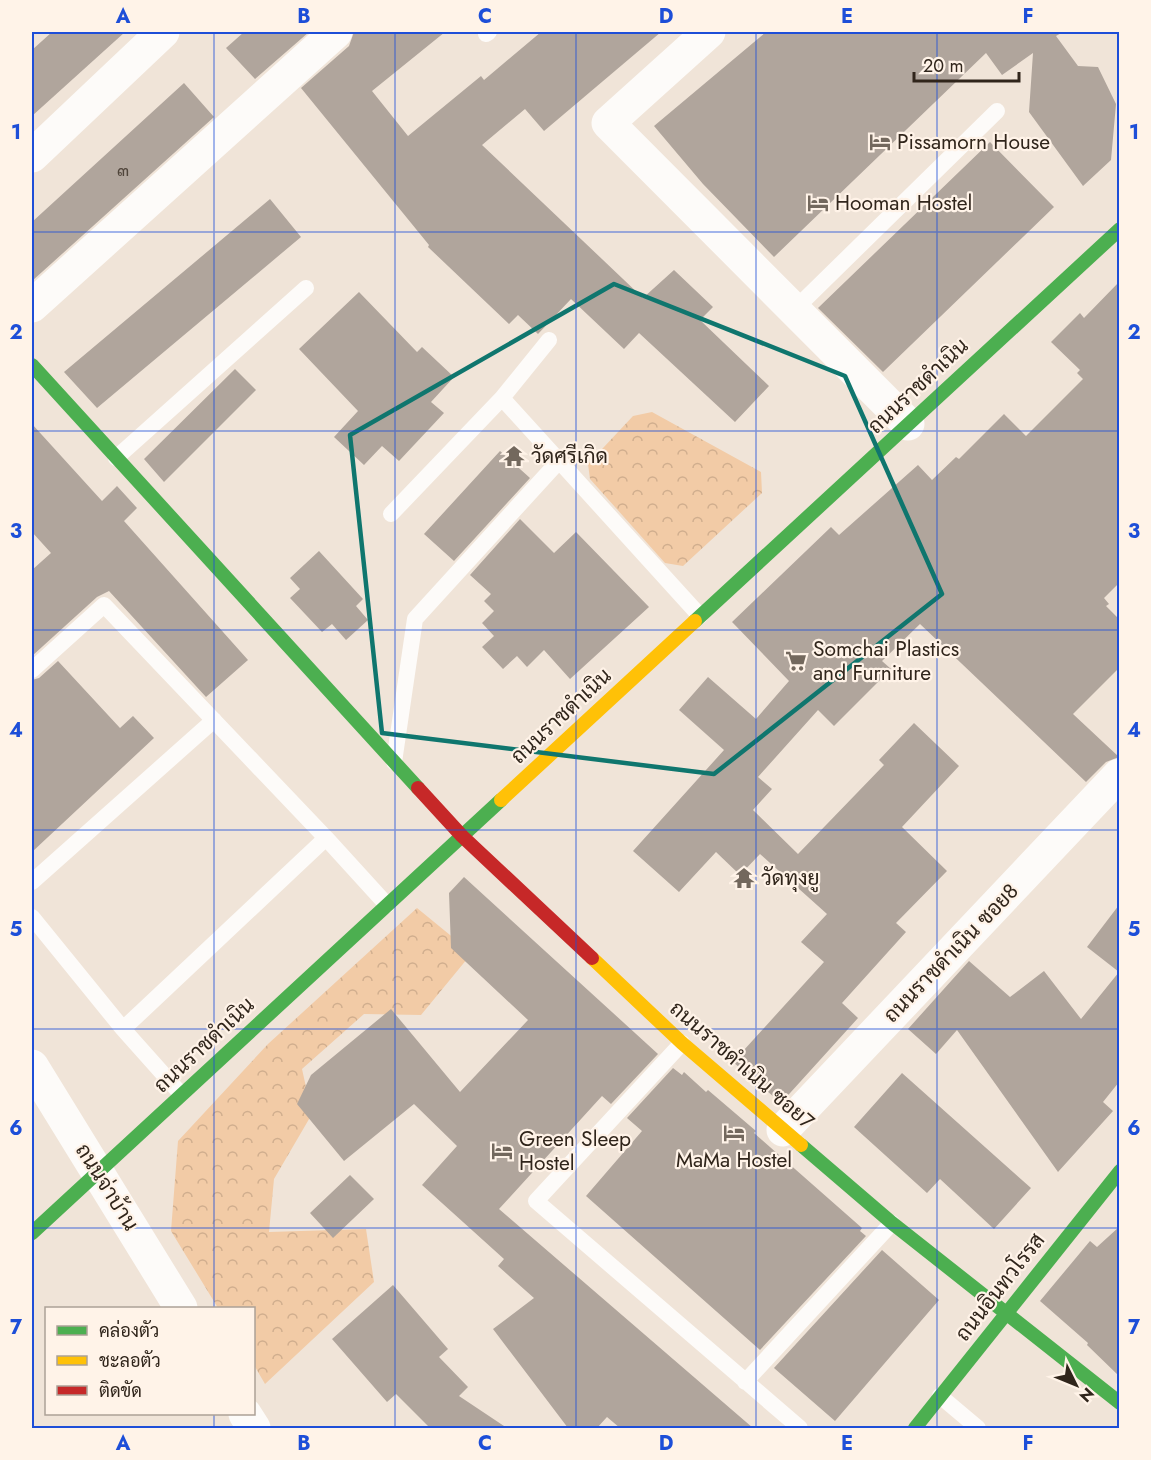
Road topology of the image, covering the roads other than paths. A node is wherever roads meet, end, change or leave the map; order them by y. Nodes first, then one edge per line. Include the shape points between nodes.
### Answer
1 (163, 32) edge
2 (336, 32) edge
3 (709, 32) edge
4 (997, 111) dead end
5 (32, 156) edge
6 (1119, 229) edge
7 (306, 288) dead end
8 (32, 306) edge
9 (794, 310) junction
10 (549, 340) dead end
11 (32, 365) edge
12 (502, 398) junction
13 (908, 424) junction
14 (116, 458) junction
15 (559, 461) junction
16 (391, 514) dead end
17 (700, 616) junction
18 (32, 670) edge
19 (214, 720) junction
20 (394, 762) junction
21 (1119, 775) edge
22 (462, 836) junction
23 (326, 838) junction
24 (32, 882) edge
25 (387, 905) junction
26 (32, 917) edge
27 (123, 1029) junction
28 (682, 1043) junction
29 (32, 1066) edge
30 (181, 1094) junction
31 (783, 1130) junction
32 (98, 1171) junction
33 (1119, 1171) edge
34 (892, 1223) junction
35 (32, 1233) edge
36 (180, 1307) edge
37 (1005, 1314) junction
38 (745, 1382) junction
39 (940, 1396) junction
40 (1119, 1403) edge
41 (246, 1415) edge
42 (254, 1428) edge
43 (800, 1428) edge
44 (915, 1428) edge
45 (978, 1428) edge

1 - 5 street
2 - 8 street
3 - 9 street via 608,123
4 - 9 lane
6 - 13 street, ถนนราชดำเนิน
7 - 14 lane
9 - 13 street
10 - 12 lane
11 - 14 street, ถนนราชดำเนิน ซอย7
12 - 15 lane
12 - 16 lane
13 - 17 street, ถนนราชดำเนิน
14 - 20 street, ถนนราชดำเนิน ซอย7
15 - 17 lane
15 - 20 lane via 415,619
17 - 22 street, ถนนราชดำเนิน
18 - 19 lane via 104,605
19 - 23 lane
19 - 24 lane
20 - 22 street, ถนนราชดำเนิน ซอย7
21 - 31 street, ถนนราชดำเนิน ซอย8
22 - 25 street, ถนนราชดำเนิน
22 - 28 street, ถนนราชดำเนิน ซอย7
23 - 25 lane
23 - 27 lane
25 - 30 street, ถนนราชดำเนิน
26 - 27 lane
27 - 30 lane
28 - 31 street, ถนนราชดำเนิน ซอย7
28 - 38 lane via 536,1202
29 - 32 street, ถนนจ่าบ้าน
30 - 32 street, ถนนราชดำเนิน
31 - 34 street, ถนนราชดำเนิน ซอย7
32 - 35 street, ถนนราชดำเนิน
32 - 36 street, ถนนจ่าบ้าน
33 - 37 street, ถนนอินทวโรรส
34 - 37 street, ถนนราชดำเนิน ซอย7
34 - 38 lane
37 - 39 street, ถนนอินทวโรรส
37 - 40 street, ถนนราชดำเนิน ซอย7
38 - 43 lane
39 - 44 street, ถนนอินทวโรรส
39 - 45 lane
41 - 42 street

